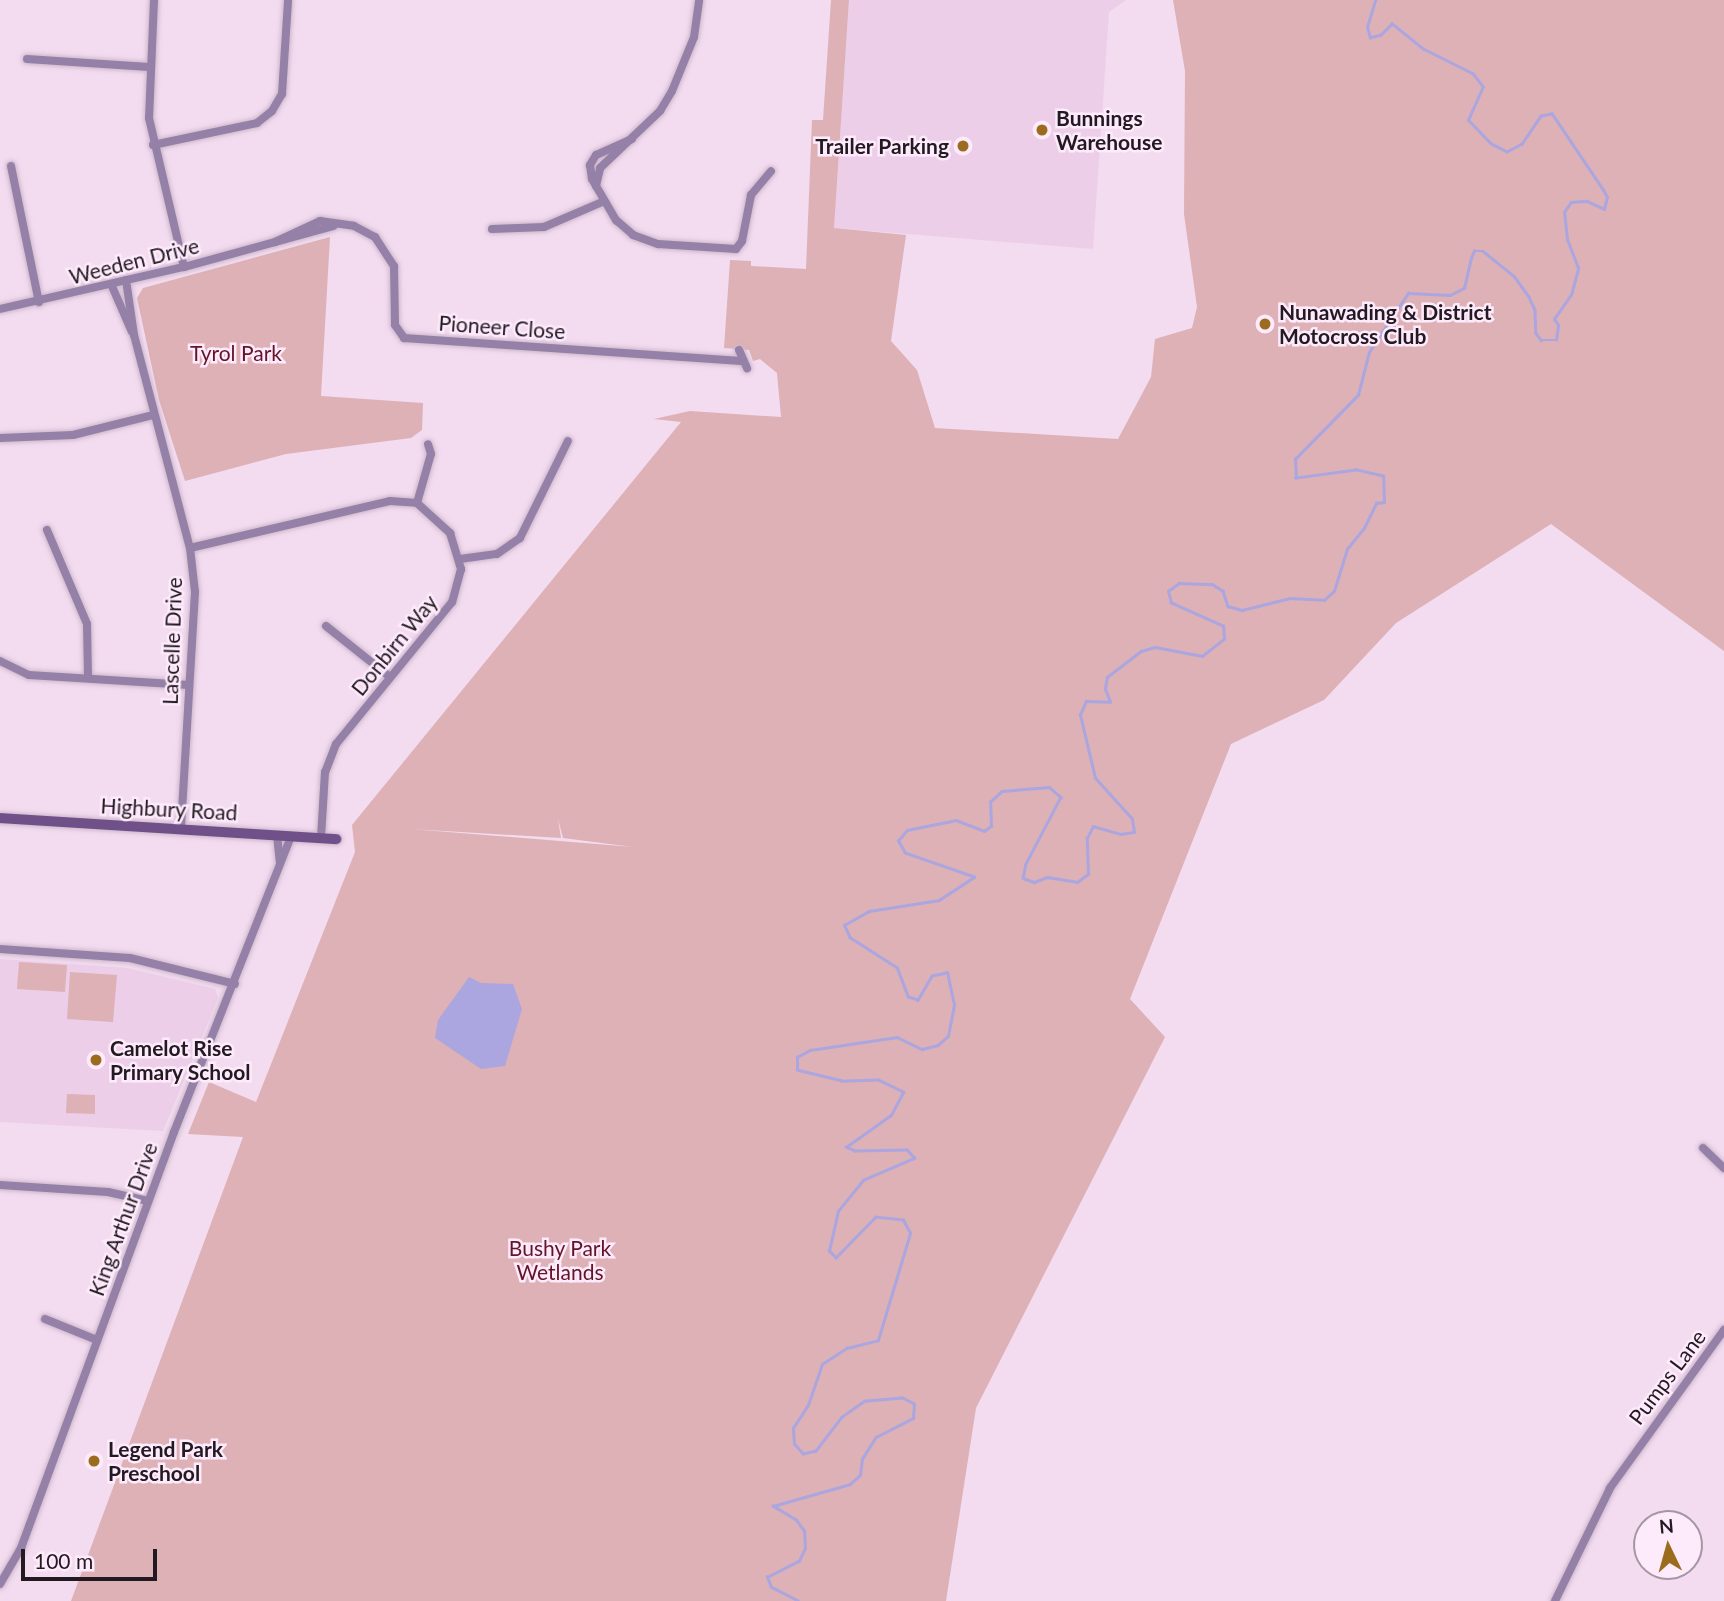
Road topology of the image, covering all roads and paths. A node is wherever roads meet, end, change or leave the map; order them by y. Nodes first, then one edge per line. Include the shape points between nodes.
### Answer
1 (154, 0) edge
2 (288, 0) edge
3 (699, 0) edge
4 (27, 59) dead end
5 (149, 67) junction
6 (153, 145) junction
7 (11, 166) dead end
8 (771, 171) dead end
9 (763, 182) junction
10 (769, 191) dead end
11 (602, 202) junction
12 (346, 224) joint
13 (492, 229) dead end
14 (184, 267) junction
15 (126, 280) junction
16 (111, 284) junction
17 (38, 302) junction
18 (0, 309) edge
19 (134, 335) junction
20 (739, 350) dead end
21 (153, 415) junction
22 (0, 438) edge
23 (568, 441) dead end
24 (428, 444) dead end
25 (417, 503) junction
26 (47, 530) dead end
27 (190, 548) junction
28 (460, 559) junction
29 (326, 626) dead end
30 (0, 661) edge
31 (390, 677) junction
32 (88, 678) junction
33 (189, 685) junction
34 (0, 818) edge
35 (181, 830) junction
36 (277, 835) junction
37 (291, 835) junction
38 (321, 838) junction
39 (336, 839) dead end
40 (281, 865) junction
41 (0, 949) edge
42 (234, 984) junction
43 (1703, 1148) dead end
44 (1724, 1168) edge
45 (0, 1185) edge
46 (148, 1201) junction
47 (46, 1319) dead end
48 (1724, 1331) edge
49 (97, 1340) junction
50 (0, 1584) edge
51 (1555, 1601) edge

1 - 5 street
2 - 6 street via 282,94 272,111 257,123
3 - 11 street via 694,37 679,79 660,111 632,139 592,160
4 - 5 street
5 - 6 street
6 - 14 street
7 - 17 street
8 - 9 street
9 - 10 street
9 - 11 street via 747,204 742,241 729,250 644,240 616,220
11 - 13 street via 544,227
12 - 14 street, Weeden Drive via 313,222 275,242
12 - 20 street, Pioneer Close via 375,237 391,258 397,278 395,325 404,338 744,365
14 - 15 street, Weeden Drive
15 - 16 street, Weeden Drive
15 - 19 street, Lascelle Drive
16 - 17 street, Weeden Drive
16 - 19 street, Lascelle Drive
17 - 18 street, Weeden Drive
19 - 21 street, Lascelle Drive
21 - 22 street via 73,435
21 - 27 street, Lascelle Drive
23 - 28 street via 520,538 496,554
24 - 25 street via 431,454
25 - 27 street via 390,501
25 - 28 street via 450,533
26 - 32 street via 87,624
27 - 33 street, Lascelle Drive via 195,592
28 - 31 street, Donbirn Way via 452,602
29 - 31 street
30 - 32 street via 29,676
31 - 38 street, Donbirn Way via 329,757
32 - 33 street
33 - 35 street, Lascelle Drive
34 - 35 main road, Highbury Road
35 - 36 main road, Highbury Road
36 - 37 main road, Highbury Road
36 - 40 street, King Arthur Drive
37 - 38 main road, Highbury Road
37 - 40 street, King Arthur Drive
38 - 39 main road, Highbury Road
40 - 42 street, King Arthur Drive
41 - 42 street via 130,958
42 - 46 street, King Arthur Drive
43 - 44 street
45 - 46 street via 108,1192
46 - 49 street, King Arthur Drive
47 - 49 street
48 - 51 street, Pumps Lane via 1610,1488
49 - 50 street, King Arthur Drive via 21,1548

